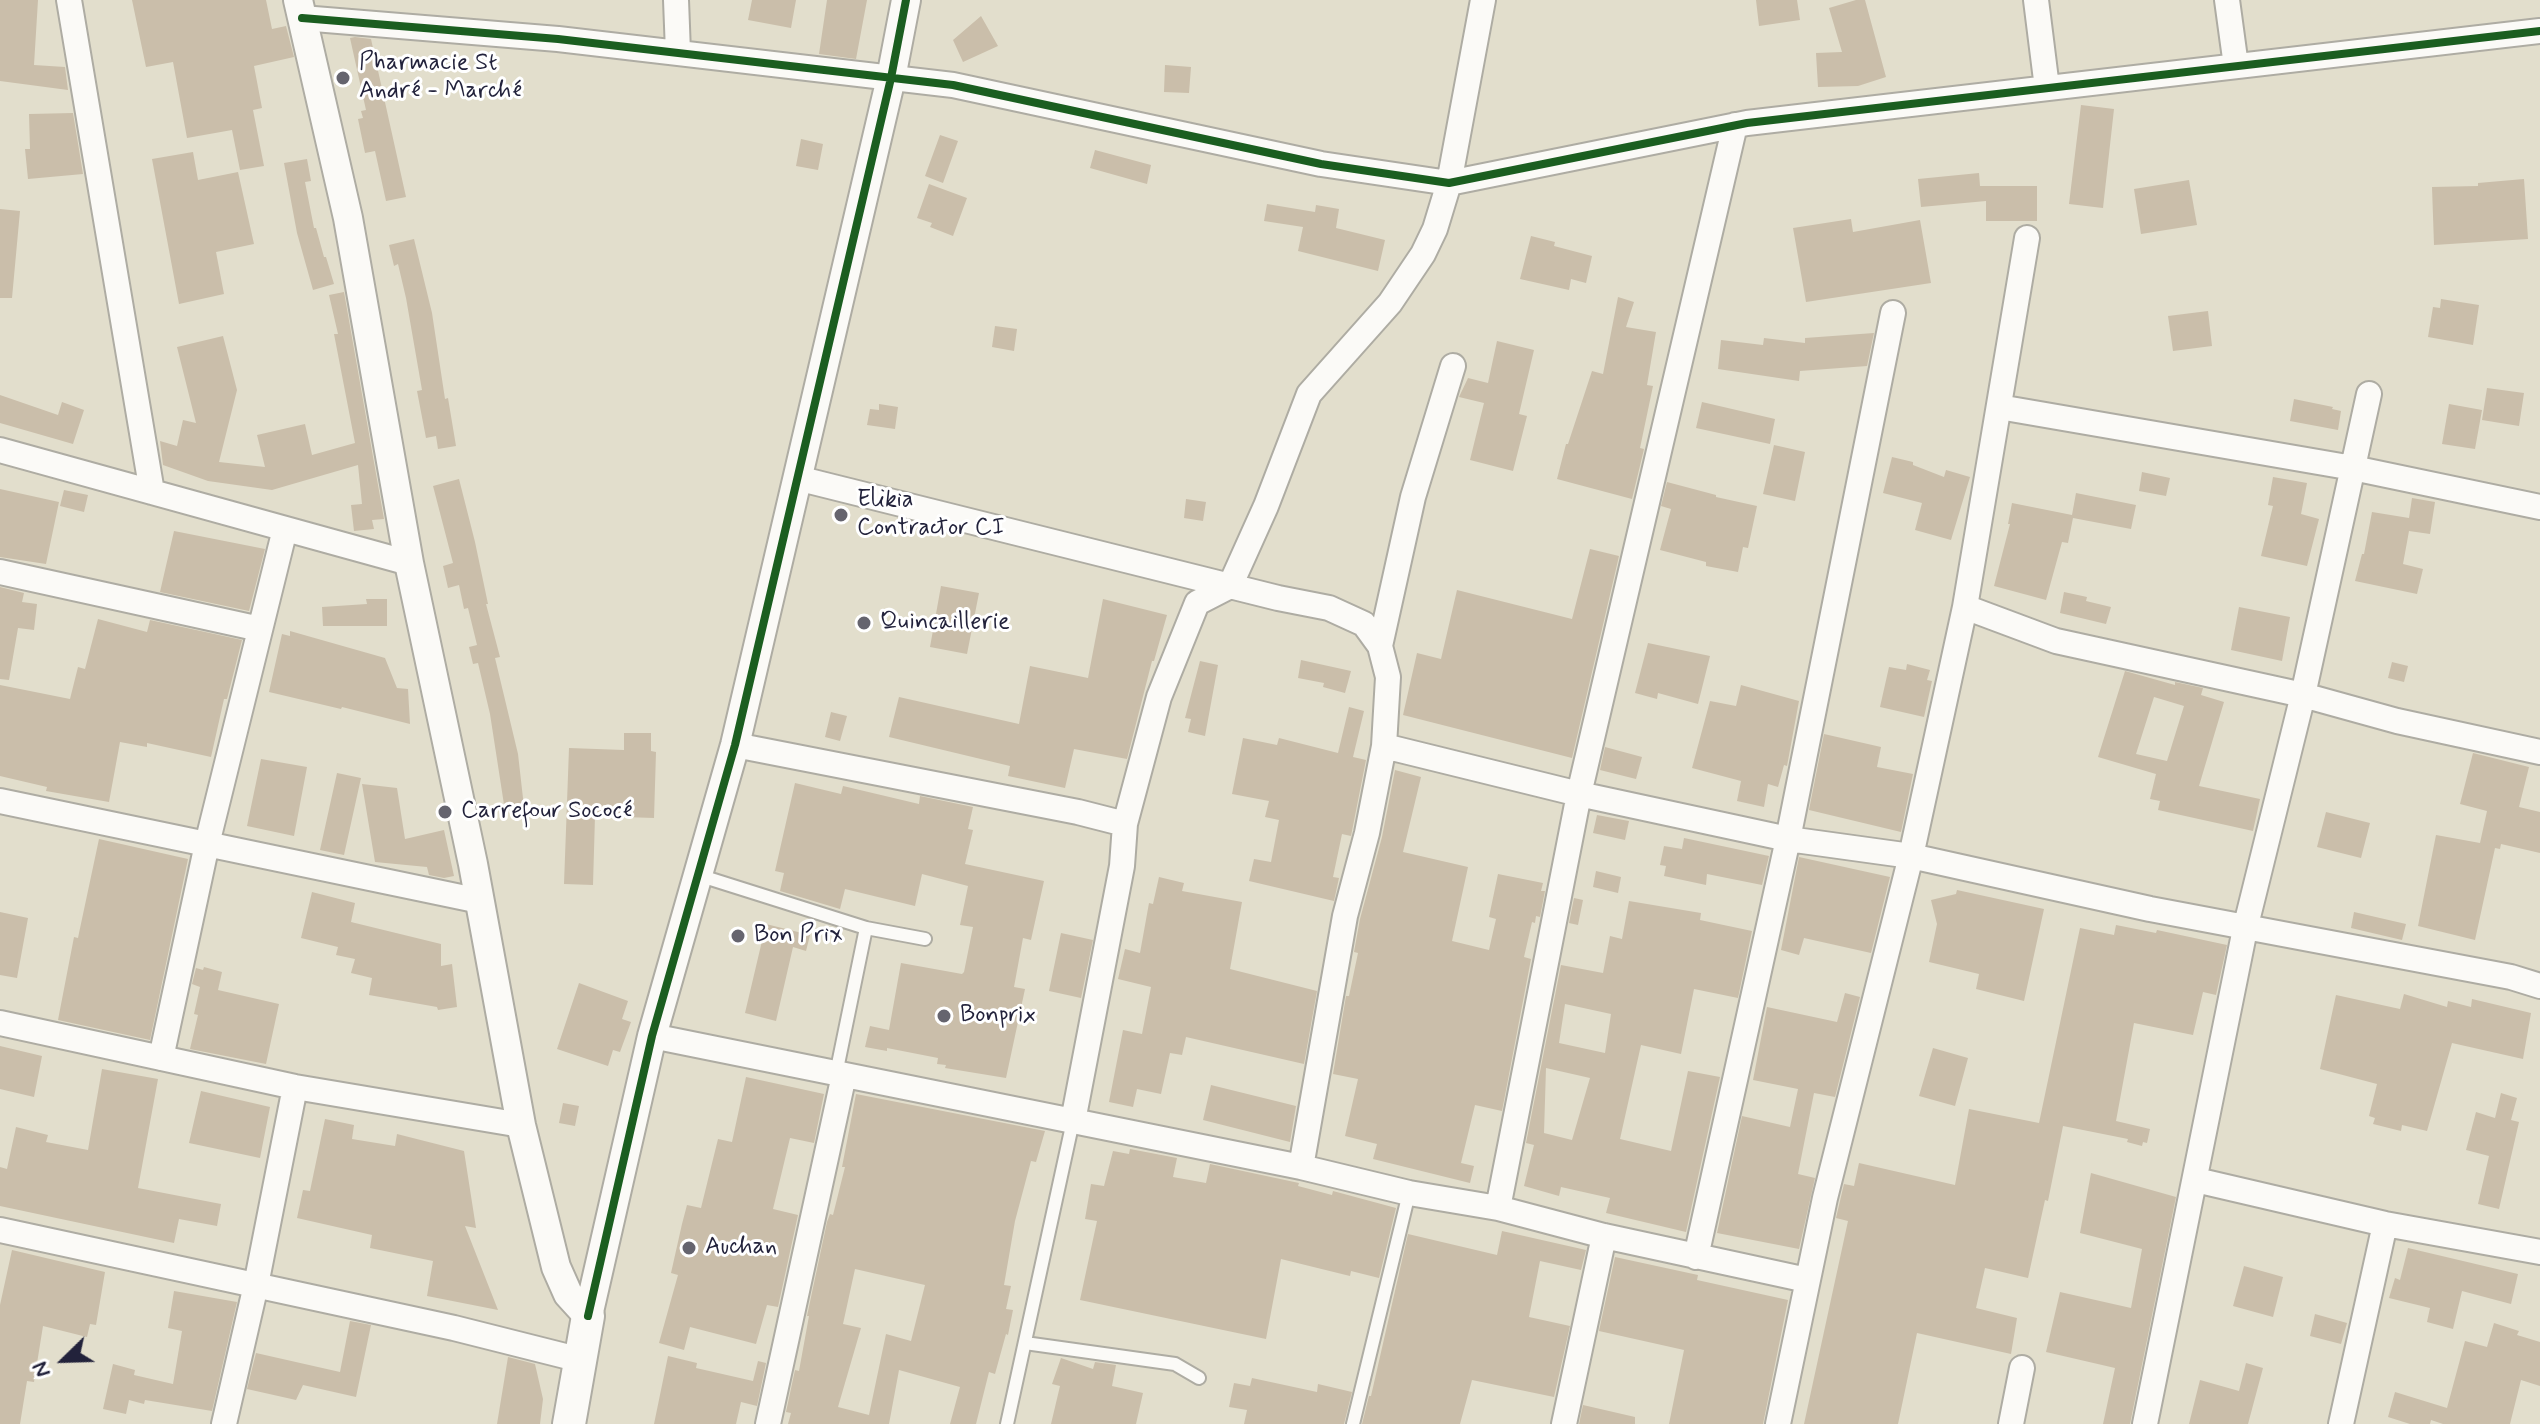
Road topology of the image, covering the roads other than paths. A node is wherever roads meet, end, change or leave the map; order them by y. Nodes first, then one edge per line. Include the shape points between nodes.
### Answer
1 (69, 0) edge
2 (676, 0) edge
3 (906, 0) edge
4 (1483, 0) edge
5 (2036, 0) edge
6 (2227, 0) edge
7 (300, 9) edge
8 (2540, 31) edge
9 (678, 52) junction
10 (2236, 66) junction
11 (891, 78) junction
12 (2047, 88) junction
13 (1735, 125) junction
14 (1449, 183) junction
15 (2027, 238) dead end
16 (1893, 313) dead end
17 (1453, 366) dead end
18 (2369, 394) dead end
19 (1999, 407) junction
20 (0, 450) edge
21 (2353, 468) junction
22 (797, 478) junction
23 (152, 492) junction
24 (2540, 507) edge
25 (285, 529) junction
26 (409, 563) junction
27 (0, 572) edge
28 (1230, 586) junction
29 (1965, 607) junction
30 (260, 629) junction
31 (1380, 646) junction
32 (2303, 695) junction
33 (735, 745) junction
34 (1384, 746) junction
35 (2540, 752) edge
36 (1579, 794) junction
37 (0, 801) edge
38 (1125, 824) junction
39 (1788, 839) junction
40 (207, 844) junction
41 (1911, 856) junction
42 (698, 875) junction
43 (480, 901) junction
44 (866, 928) junction
45 (2245, 929) junction
46 (925, 939) dead end
47 (2540, 986) edge
48 (0, 1023) edge
49 (652, 1036) junction
50 (161, 1058) junction
51 (840, 1075) junction
52 (295, 1087) junction
53 (1073, 1121) junction
54 (521, 1125) junction
55 (1301, 1167) junction
56 (2196, 1180) junction
57 (1409, 1193) junction
58 (1498, 1208) junction
59 (2385, 1224) junction
60 (0, 1230) edge
61 (1604, 1236) junction
62 (2540, 1252) edge
63 (1696, 1257) junction
64 (1807, 1280) junction
65 (256, 1285) junction
66 (588, 1316) junction
67 (1025, 1343) junction
68 (581, 1360) junction
69 (2022, 1368) dead end
70 (1199, 1378) dead end
71 (224, 1424) edge
72 (569, 1424) edge
73 (768, 1424) edge
74 (1007, 1424) edge
75 (1353, 1424) edge
76 (1564, 1424) edge
77 (1778, 1424) edge
78 (2011, 1424) edge
79 (2145, 1424) edge
80 (2341, 1424) edge

1 - 23 street
2 - 9 street
3 - 11 street
4 - 14 street
5 - 12 street
6 - 10 street
7 - 9 street
7 - 26 street via 348,218
8 - 10 street
9 - 11 street
10 - 12 street
11 - 14 street via 953,85 1321,164
11 - 22 street
12 - 13 street
13 - 14 street
13 - 36 street
14 - 28 street via 1423,254 1390,303 1309,394
15 - 19 street
16 - 39 street
17 - 31 street via 1413,497
18 - 21 street
19 - 21 street
19 - 29 street
20 - 23 street
21 - 24 street
21 - 32 street
22 - 28 street
22 - 33 street
23 - 25 street
25 - 26 street
25 - 30 street
26 - 43 street
27 - 30 street
28 - 31 street via 1329,608 1364,624
28 - 38 street via 1197,603 1185,629 1159,697
29 - 32 street via 2056,641
29 - 41 street
30 - 40 street
31 - 34 street via 1388,677
32 - 35 street
32 - 45 street
33 - 38 street
33 - 42 street
34 - 36 street
34 - 55 street via 1345,916
36 - 39 street
36 - 58 street
37 - 40 street
38 - 53 street via 1122,866
39 - 41 street
39 - 63 street
40 - 43 street
40 - 50 street
41 - 45 street
41 - 64 street
42 - 44 lane
42 - 49 street
43 - 54 street
44 - 46 lane
44 - 51 lane
45 - 47 street
45 - 56 street
48 - 50 street
49 - 51 street
49 - 66 street
50 - 52 street
51 - 53 street
51 - 73 street
52 - 54 street
52 - 65 street
53 - 55 street
53 - 67 lane
54 - 66 street via 556,1267 568,1294
55 - 57 street
56 - 59 street
56 - 79 street
57 - 58 street
57 - 75 lane
58 - 61 street
59 - 62 street
59 - 80 street
60 - 65 street
61 - 63 street
61 - 76 street
63 - 64 street
64 - 77 street
65 - 68 street
65 - 71 street
66 - 68 main road
67 - 70 lane via 1175,1364
67 - 74 lane
68 - 72 main road
69 - 78 street

